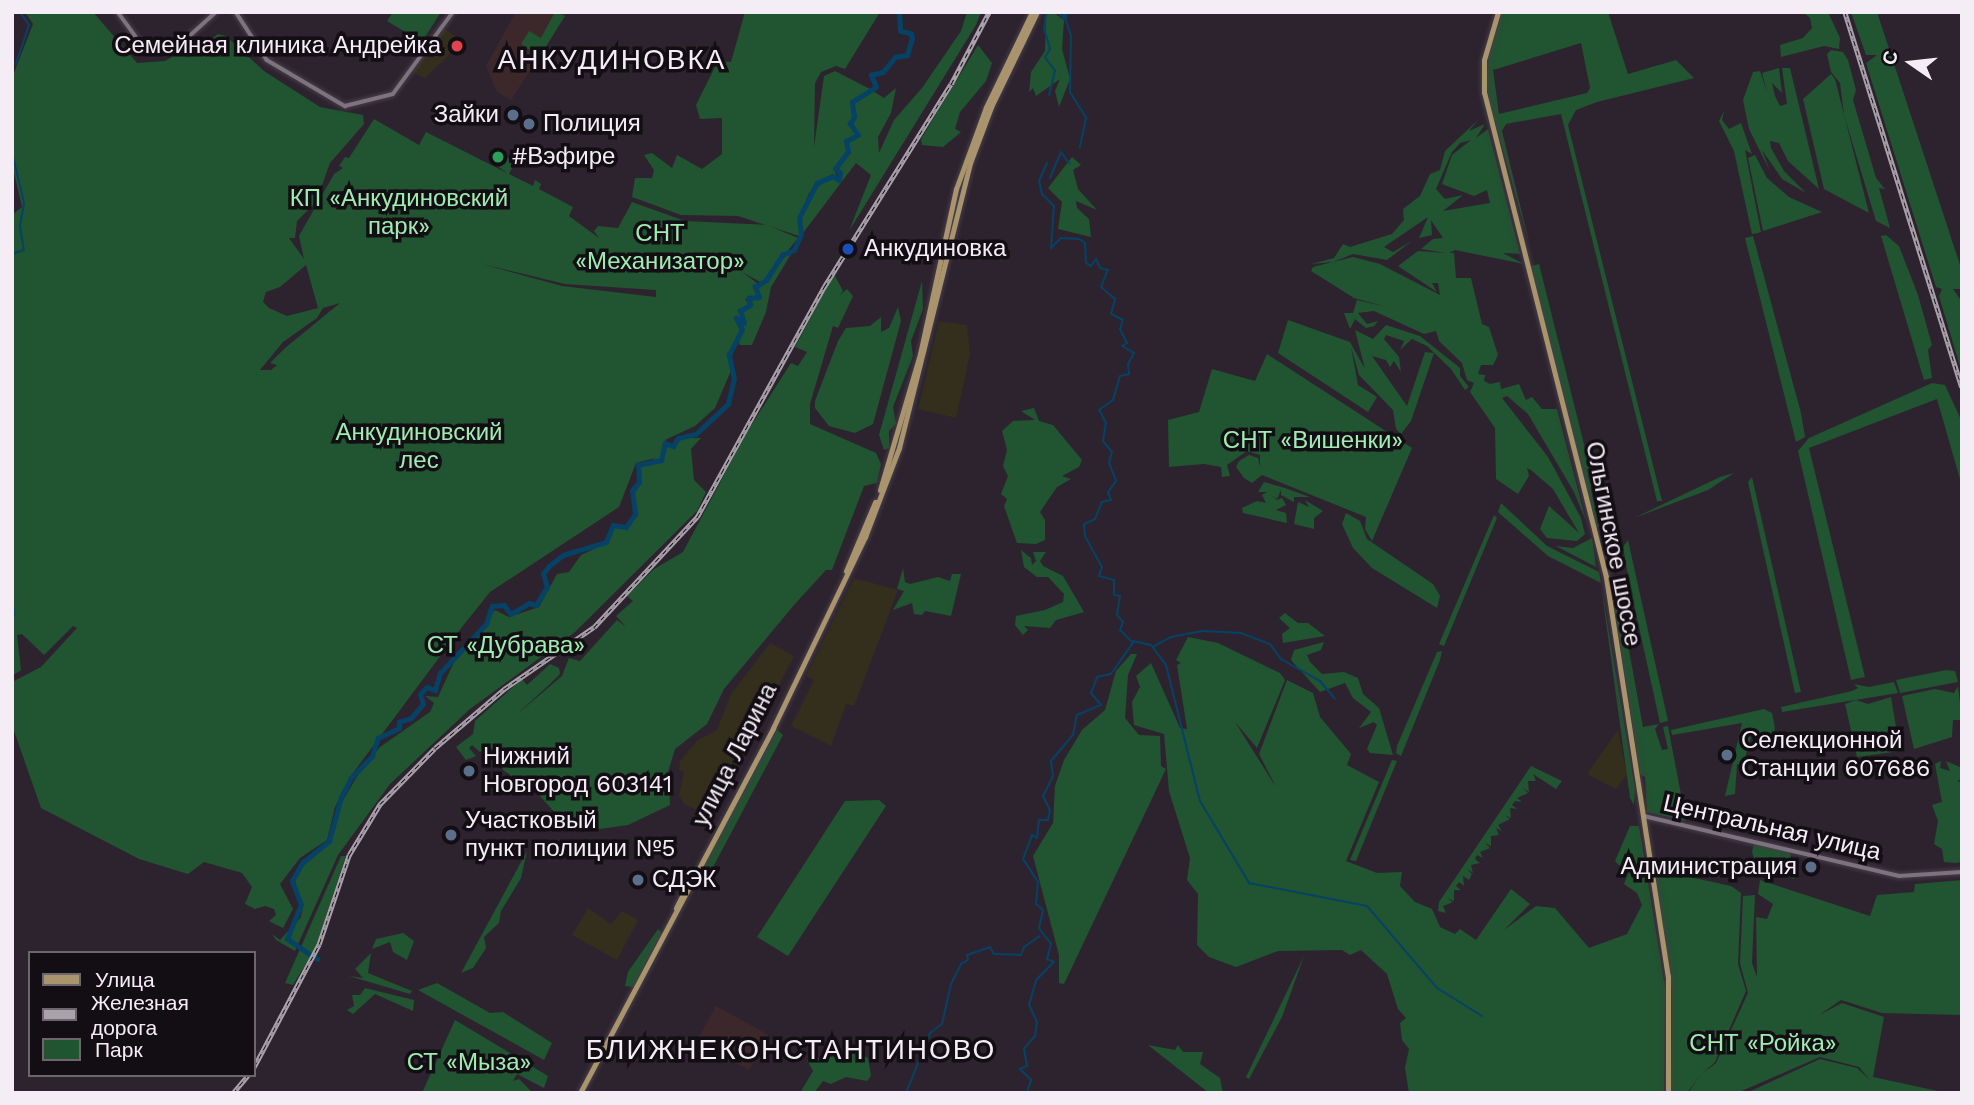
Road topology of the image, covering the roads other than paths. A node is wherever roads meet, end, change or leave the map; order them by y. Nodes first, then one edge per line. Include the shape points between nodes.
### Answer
1 (118, 12) edge
2 (216, 12) edge
3 (236, 12) edge
4 (453, 12) edge
5 (1035, 12) edge
6 (1498, 12) edge
7 (838, 592) junction
8 (1645, 816) junction
9 (1962, 872) edge
10 (578, 1093) edge
11 (1668, 1093) edge

1 - 2 street via 136,38 160,49 184,41
3 - 4 street via 262,55 332,102 354,106 393,93
5 - 7 main road via 990,107 970,163 899,448
5 - 7 main road, улица Ларина via 986,107 956,189 902,422
6 - 8 main road, Ольгинское шоссе via 1484,60 1484,93 1600,546
7 - 10 main road, улица Ларина
8 - 9 street, Центральная улица via 1888,874 1910,877
8 - 11 main road, Ольгинское шоссе via 1669,987

